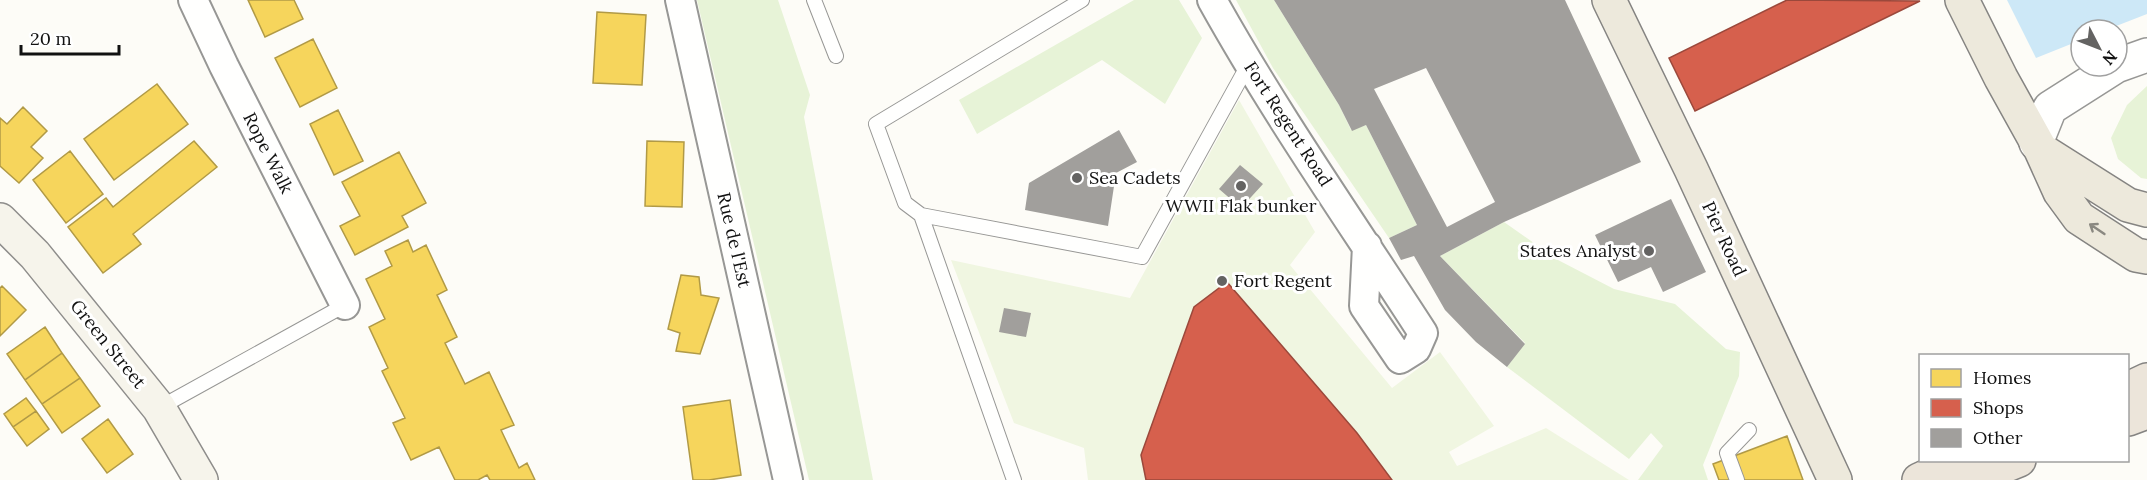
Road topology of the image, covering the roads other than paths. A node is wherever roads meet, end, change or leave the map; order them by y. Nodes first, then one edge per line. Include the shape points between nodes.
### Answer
1 (193, 0) edge
2 (680, 0) edge
3 (814, 0) edge
4 (1082, 0) edge
5 (1212, 0) edge
6 (1610, 0) edge
7 (1962, 0) edge
8 (2147, 54) edge
9 (836, 56) dead end
10 (1248, 65) junction
11 (2038, 146) junction
12 (2147, 210) edge
13 (921, 215) junction
14 (0, 220) edge
15 (1367, 246) dead end
16 (2143, 265) edge
17 (345, 305) joint
18 (2147, 380) edge
19 (2129, 387) edge
20 (159, 408) junction
21 (2147, 411) edge
22 (2129, 418) edge
23 (1749, 430) dead end
24 (1958, 462) edge
25 (2014, 462) edge
26 (201, 480) edge
27 (788, 480) edge
28 (1014, 480) edge
29 (1737, 480) edge
30 (1835, 480) edge
31 (1919, 480) edge
32 (1970, 480) edge

1 - 17 street, Rope Walk
2 - 27 street, Rue de l'Est
3 - 9 lane
4 - 13 lane via 876,124 905,203
5 - 10 street, Fort Regent Road
6 - 30 main road, Pier Road
7 - 11 main road
8 - 11 street via 2116,66 2050,108
10 - 13 lane via 1142,257
10 - 15 street, Fort Regent Road
11 - 12 main road via 2128,205
16 -> 11 main road via 2079,218 2060,192
13 - 28 lane
14 - 20 main road, Green Street via 35,255
17 - 20 lane
18 - 19 highway
20 - 26 main road, Green Street
21 - 22 highway
23 - 29 lane via 1727,453
24 - 31 highway
25 - 32 highway

